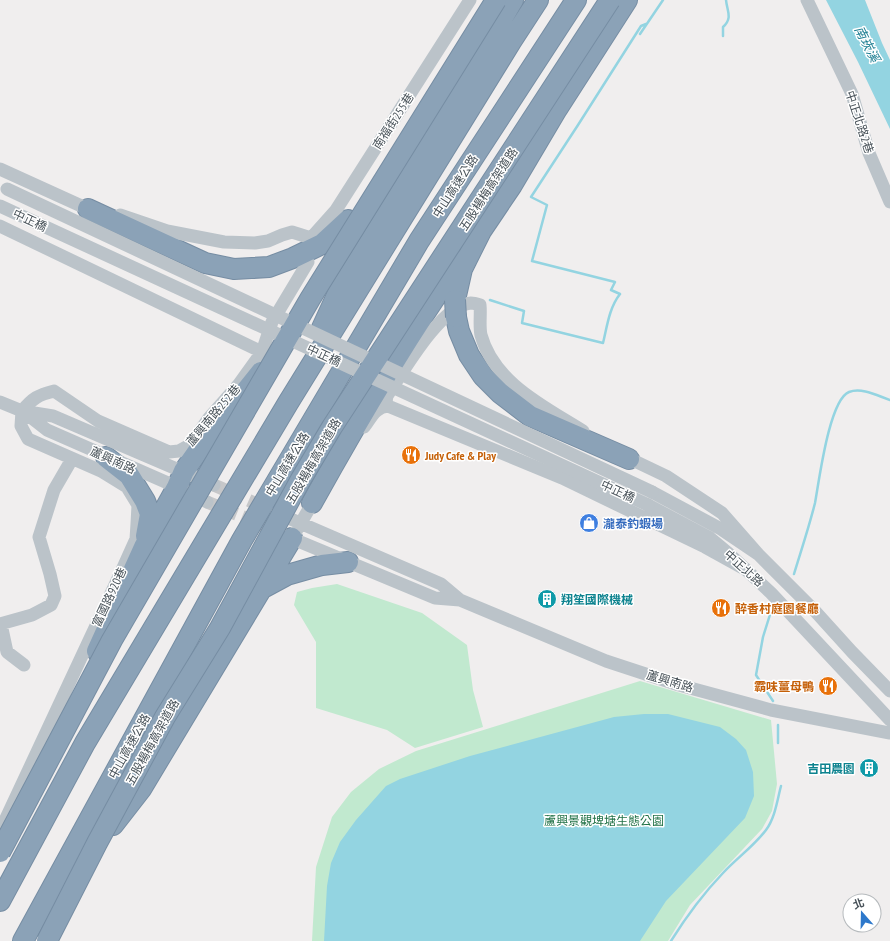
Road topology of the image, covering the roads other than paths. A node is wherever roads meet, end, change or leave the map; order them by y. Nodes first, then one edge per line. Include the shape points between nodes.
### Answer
1 (470, 0) edge
2 (488, 0) edge
3 (496, 0) edge
4 (513, 0) edge
5 (538, 0) edge
6 (576, 0) edge
7 (610, 0) edge
8 (627, 0) edge
9 (807, 0) edge
10 (0, 169) edge
11 (3, 188) edge
12 (890, 202) edge
13 (0, 206) edge
14 (88, 209) junction
15 (348, 220) junction
16 (0, 226) edge
17 (481, 231) junction
18 (308, 262) dead end
19 (262, 352) junction
20 (0, 402) edge
21 (288, 403) junction
22 (388, 406) junction
23 (22, 411) junction
24 (106, 457) junction
25 (72, 459) junction
26 (629, 459) junction
27 (180, 479) junction
28 (214, 485) tunnel mouth
29 (652, 492) joint
30 (208, 502) tunnel mouth
31 (312, 503) junction
32 (648, 505) joint
33 (277, 513) tunnel mouth
34 (268, 527) tunnel mouth
35 (296, 531) junction
36 (144, 547) junction
37 (758, 554) junction
38 (348, 562) junction
39 (743, 568) junction
40 (261, 589) junction
41 (460, 600) junction
42 (0, 624) edge
43 (24, 665) dead end
44 (890, 691) edge
45 (890, 720) edge
46 (890, 733) edge
47 (26, 803) junction
48 (0, 831) edge
49 (0, 852) edge
50 (0, 884) edge
51 (0, 901) edge
52 (25, 936) edge
53 (47, 941) edge

1 - 14 street, 南福街255巷 via 336,210 311,238 292,232 255,243 224,242 167,231 106,210
2 - 15 highway
3 - 47 highway, bridge via 310,299 112,640
4 - 21 highway via 404,187 338,293
5 - 21 highway
6 - 52 highway, 中山高速公路 via 420,241 242,540
7 - 53 highway, 五股楊梅高架道路, bridge via 332,427 220,628 165,718
8 - 17 highway
9 - 12 street, 中正北路2巷 via 852,94 869,153
10 - 14 street
11 - 29 street, 中正橋, bridge
13 - 32 street, 中正橋, bridge
14 - 15 highway via 205,263 234,269 269,267 293,258 322,244
15 - 27 highway via 259,376 229,407
16 - 19 street
17 - 26 highway via 462,269 456,308 459,331 469,355 500,393 530,416
17 - 31 highway via 419,323 348,438
18 - 19 street, 蘆興南路252巷 via 272,322
19 - 23 street, 蘆興南路252巷 via 239,384 208,418 190,445 178,451 169,452 98,421 54,391 33,398
20 - 23 street, 蘆興南路
21 - 51 highway via 85,743
22 - 26 street via 387,396 433,329 447,315 463,305 472,303 480,305 481,334 493,363 516,387
22 - 31 street via 378,409
22 - 39 street via 562,478
23 - 24 street, 蘆興南路 via 46,430
23 - 25 street, 富國路920巷 via 21,426 28,439
23 - 27 street, 蘆興南路 via 53,416
24 - 27 street, 蘆興南路
24 - 36 highway via 129,475 145,501 150,514
25 - 42 street via 54,490 38,537 55,596 51,605 32,615
25 - 48 street, 富國路920巷 via 101,471 128,487 138,506 136,539
26 - 37 street via 666,476 722,513
27 - 28 street, 蘆興南路
27 - 30 street, 蘆興南路
27 - 36 highway
29 - 37 street, 中正北路 via 721,529
31 - 35 street
32 - 39 street, 中正北路 via 710,538
33 - 35 street, 蘆興南路
34 - 35 street, 蘆興南路
35 - 38 street, 蘆興南路
35 - 40 highway
35 - 41 street, 蘆興南路 via 441,584
36 - 47 highway via 92,662 33,780
37 - 44 street, 中正北路
38 - 40 highway via 322,565 287,575
38 - 41 street, 蘆興南路 via 435,598
39 - 45 street, 中正北路 via 771,593
40 - 52 highway via 141,789
41 - 46 street, 蘆興南路 via 606,661 679,685 771,710
42 - 43 street via 8,652
47 - 49 highway, bridge
47 - 50 highway

